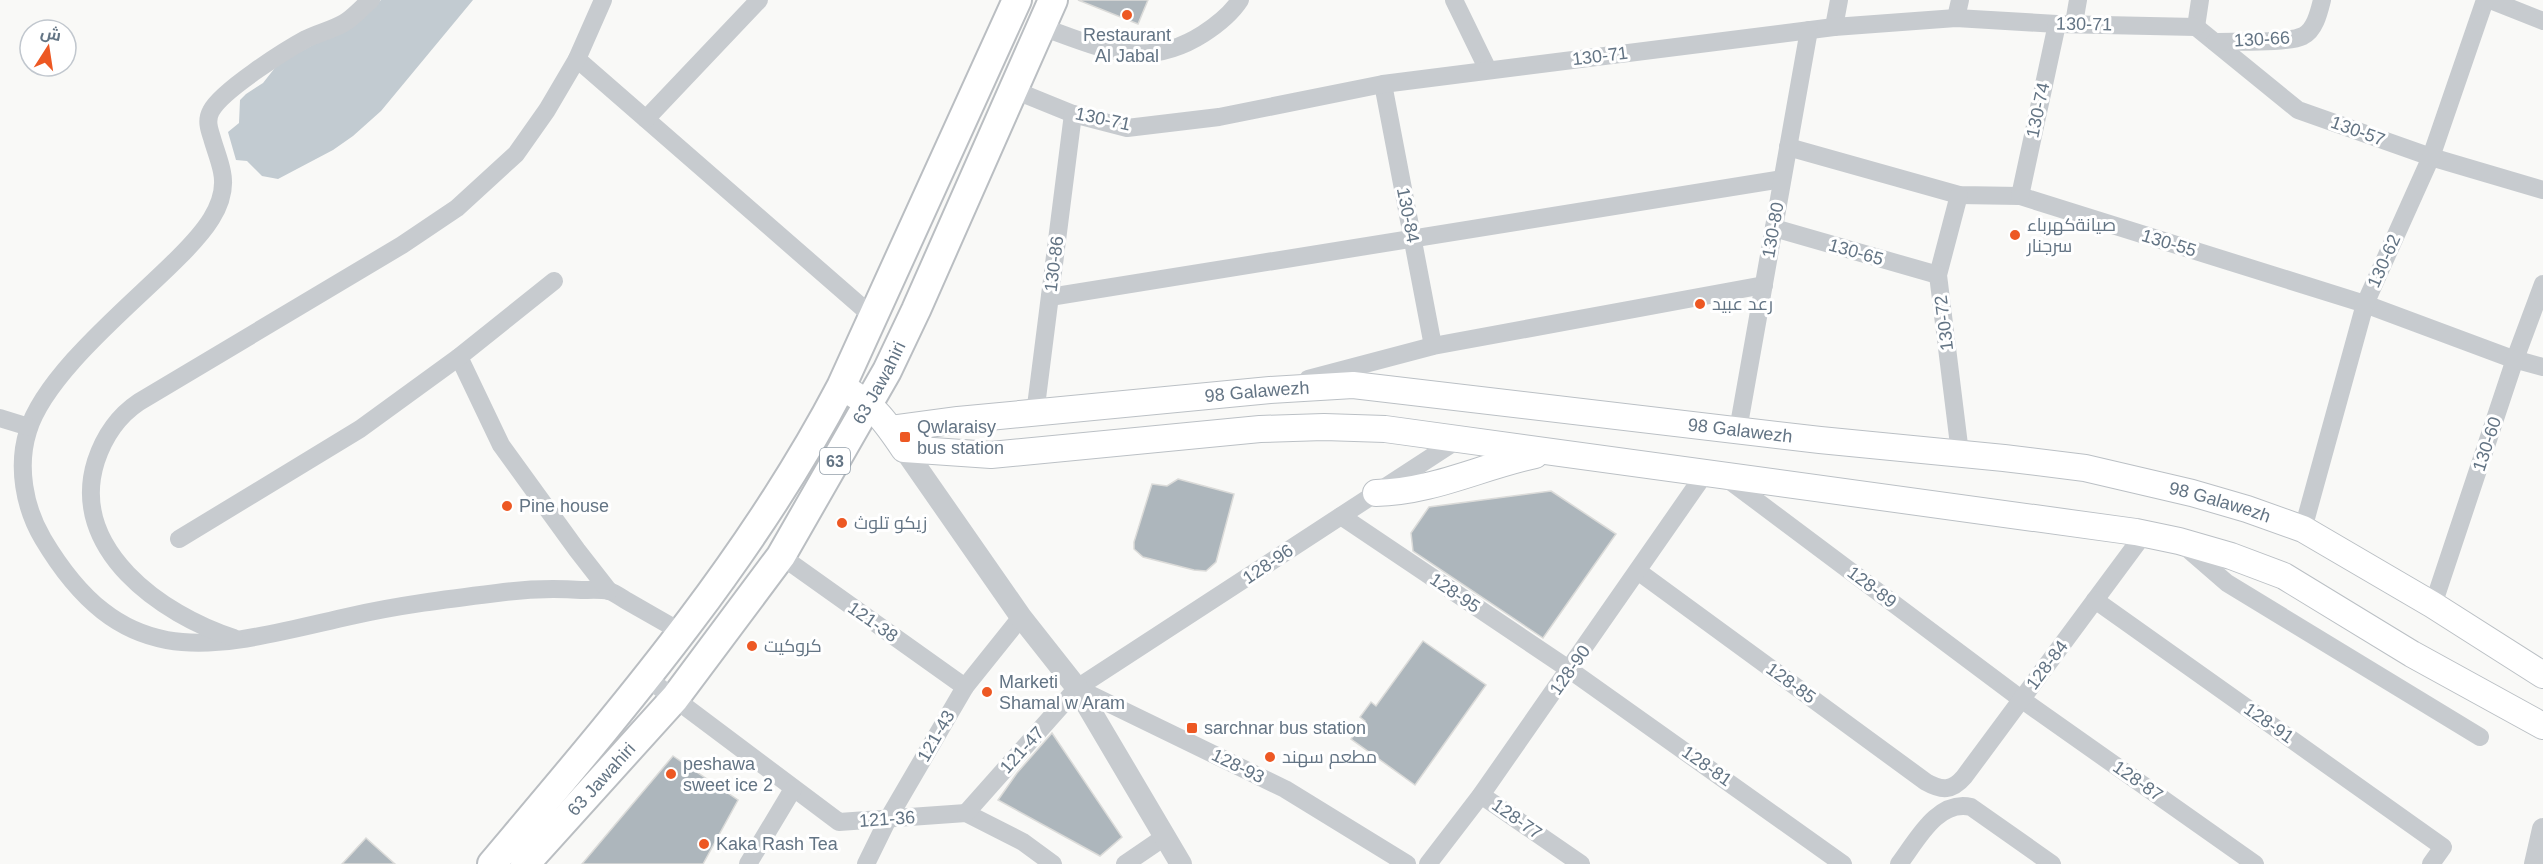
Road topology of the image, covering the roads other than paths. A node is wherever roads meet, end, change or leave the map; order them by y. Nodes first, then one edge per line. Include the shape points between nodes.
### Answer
1 (371, 0) edge
2 (603, 0) edge
3 (759, 0) edge
4 (1017, 0) edge
5 (1053, 0) edge
6 (1240, 0) edge
7 (1455, 0) edge
8 (1839, 0) edge
9 (1960, 0) edge
10 (2078, 0) edge
11 (2200, 0) edge
12 (2322, 0) edge
13 (2486, 0) edge
14 (2490, 0) edge
15 (1956, 18) junction
16 (2543, 21) edge
17 (2066, 23) junction
18 (1042, 27) junction
19 (1834, 27) junction
20 (2196, 27) junction
21 (1809, 30) junction
22 (2215, 42) junction
23 (577, 59) junction
24 (1488, 70) junction
25 (1383, 84) junction
26 (1014, 90) junction
27 (1073, 114) junction
28 (646, 119) junction
29 (1788, 147) junction
30 (2431, 157) junction
31 (1782, 179) junction
32 (2543, 190) edge
33 (1959, 195) junction
34 (2020, 196) junction
35 (1774, 228) junction
36 (1413, 240) junction
37 (1938, 275) junction
38 (554, 281) dead end
39 (1764, 285) junction
40 (2543, 285) edge
41 (1050, 297) junction
42 (2365, 304) junction
43 (872, 316) junction
44 (1433, 346) junction
45 (459, 357) junction
46 (2515, 359) junction
47 (2543, 367) edge
48 (841, 387) junction
49 (1270, 390) junction
50 (1468, 399) junction
51 (869, 403) junction
52 (1147, 403) junction
53 (1035, 414) junction
54 (0, 418) edge
55 (29, 427) junction
56 (1738, 430) junction
57 (897, 439) junction
58 (1152, 439) junction
59 (1459, 439) junction
60 (1556, 452) junction
61 (1960, 453) junction
62 (1715, 474) junction
63 (1376, 493) junction
64 (1341, 516) junction
65 (2303, 529) junction
66 (2144, 534) junction
67 (179, 539) dead end
68 (2179, 541) junction
69 (781, 556) junction
70 (1639, 572) junction
71 (609, 591) junction
72 (2095, 600) junction
73 (2433, 604) junction
74 (1021, 617) junction
75 (682, 633) junction
76 (242, 641) junction
77 (1570, 670) junction
78 (2543, 675) edge
79 (647, 678) junction
80 (965, 687) junction
81 (1077, 688) junction
82 (675, 698) junction
83 (2021, 699) junction
84 (2543, 726) edge
85 (2480, 737) dead end
86 (793, 789) junction
87 (1945, 789) joint
88 (1482, 795) junction
89 (966, 813) junction
90 (888, 819) junction
91 (2543, 829) edge
92 (1166, 836) junction
93 (1395, 862) edge
94 (492, 864) edge
95 (525, 864) edge
96 (748, 864) edge
97 (866, 864) edge
98 (1053, 864) edge
99 (1125, 864) edge
100 (1181, 864) edge
101 (1428, 864) edge
102 (1581, 864) edge
103 (1843, 864) edge
104 (1899, 864) edge
105 (2052, 864) edge
106 (2255, 864) edge
107 (2431, 864) edge
108 (2535, 864) edge

1 - 55 street via 345,22 283,52 215,105 208,117 223,174 219,205 199,236 64,373
2 - 23 street
3 - 28 street
4 - 43 main road, 63 Jawahiri / 63
5 - 18 main road, 63 Jawahiri / 63
6 - 18 street via 1217,25 1192,41 1161,53 1134,55
7 - 24 street
8 - 19 street
9 - 15 street
10 - 17 street, 130-74
11 - 20 street
12 - 22 street, 130-66 via 2316,21 2305,36
13 - 30 street, 130-62
14 - 16 street
15 - 17 street, 130-71
15 - 19 street, 130-71
17 - 20 street, 130-71
17 - 34 street, 130-74
18 - 26 main road, 63 Jawahiri / 63
19 - 21 street, 130-71
20 - 22 street, 130-57
21 - 24 street, 130-71
21 - 29 street, 130-80
22 - 30 street, 130-57 via 2298,110
23 - 28 street
23 - 76 street via 516,154 457,208 139,402 122,416 105,440 93,474 92,501 95,519 115,558 142,588 182,617
24 - 25 street, 130-71
25 - 27 street, 130-71 via 1219,117 1127,128
25 - 36 street, 130-84
26 - 27 street, 130-71
26 - 51 main road, 63 Jawahiri / 63 via 916,310
27 - 41 street, 130-86
28 - 43 street
29 - 31 street, 130-80
29 - 33 street, 130-55
30 - 32 street, 130-57
30 - 42 street, 130-62
31 - 35 street, 130-80
31 - 36 street
33 - 34 street, 130-55
33 - 37 street, 130-72
34 - 42 street, 130-55
35 - 37 street, 130-65
35 - 39 street, 130-80
36 - 41 street
36 - 44 street, 130-84
37 - 61 street, 130-72
38 - 45 street
39 - 44 street
39 - 56 street, 130-80
40 - 46 street, 130-60
41 - 53 street, 130-86
42 - 46 street, 130-55
42 - 65 street, 130-62
43 - 48 main road, 63 Jawahiri / 63
44 - 49 street
45 - 67 street via 360,429
45 - 71 street via 501,445
46 - 47 street, 130-55
46 - 73 street, 130-60
48 - 51 main road
48 - 75 main road, 63 Jawahiri / 63 via 773,504
49 - 50 main road, 98 Galawezh via 1353,385
49 - 52 main road, 98 Galawezh
50 - 56 main road, 98 Galawezh
50 - 59 main road
51 - 57 main road
51 - 69 main road, 63 Jawahiri / 63
52 - 53 main road, 98 Galawezh
52 - 58 main road
53 - 57 main road, 98 Galawezh
54 - 55 street
55 - 76 street via 22,466 28,502 41,535 81,591 111,617 156,639 206,645
56 - 61 main road, 98 Galawezh
57 - 58 main road, 98 Galawezh via 968,454
57 - 74 street
58 - 59 main road, 98 Galawezh via 1324,427 1385,429
59 - 60 main road, 98 Galawezh
59 - 63 street, 128-96
60 - 62 main road, 98 Galawezh
60 - 63 main road via 1494,465 1426,488
61 - 65 main road, 98 Galawezh via 2085,468 2152,482
62 - 66 main road, 98 Galawezh
62 - 70 street, 128-90
62 - 83 street, 128-89
63 - 64 street, 128-96
64 - 77 street, 128-95
64 - 81 street, 128-96
65 - 73 main road, 98 Galawezh
66 - 68 main road, 98 Galawezh
66 - 72 street, 128-84
68 - 84 main road, 98 Galawezh via 2284,576 2412,654
68 - 85 street via 2227,583
69 - 80 street, 121-38
69 - 82 main road, 63 Jawahiri / 63
70 - 77 street, 128-90
70 - 87 street, 128-85 via 1926,782
71 - 75 street
71 - 76 street via 535,588 395,606
72 - 83 street, 128-84
72 - 107 street, 128-91 via 2443,846
73 - 78 main road, 98 Galawezh
74 - 80 street, 121-43
74 - 81 street
75 - 79 main road, 63 Jawahiri / 63
77 - 88 street, 128-90
77 - 103 street, 128-81
79 - 82 street, 121-36
79 - 94 main road, 63 Jawahiri / 63
80 - 90 street, 121-43
81 - 89 street, 121-47
81 - 92 street
81 - 93 street, 128-93 via 1286,789
82 - 86 street, 121-36
82 - 95 main road, 63 Jawahiri / 63
83 - 87 street, 128-84 via 1956,787
83 - 106 street, 128-87
86 - 90 street, 121-36 via 839,822
86 - 96 street
88 - 101 street, 128-90
88 - 102 street, 128-77
89 - 90 street, 121-36
89 - 98 street via 1023,842
90 - 97 street, 121-43
91 - 108 street
92 - 99 street
92 - 100 street
104 - 105 street via 1936,816 1961,805 1971,807

